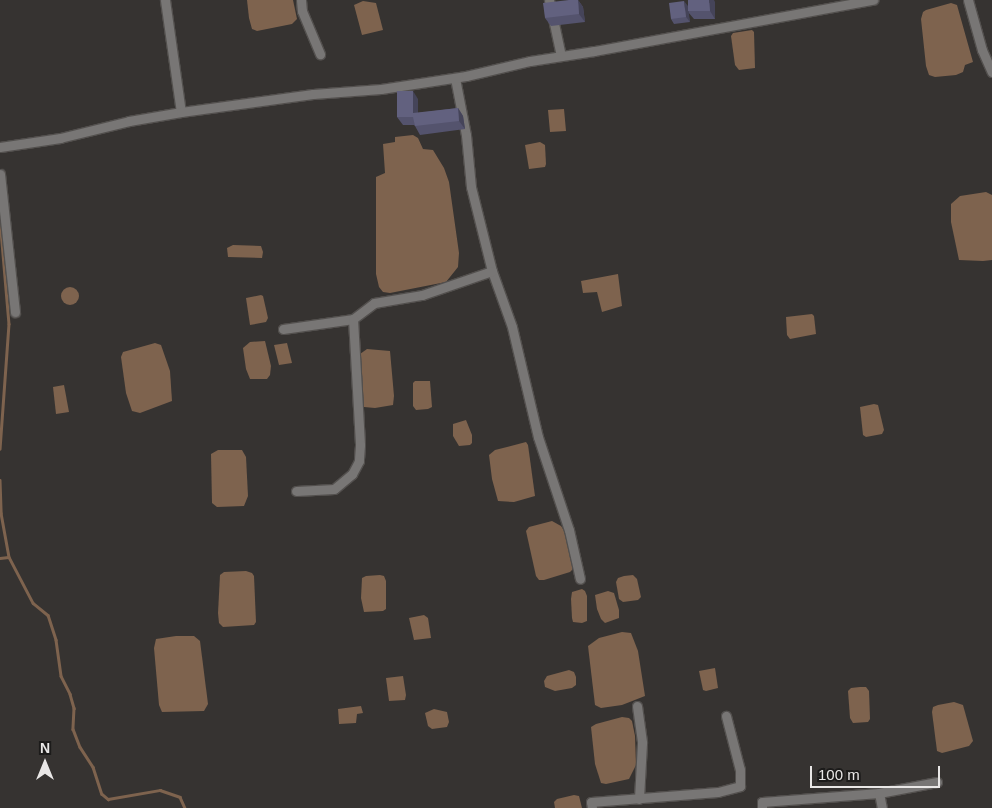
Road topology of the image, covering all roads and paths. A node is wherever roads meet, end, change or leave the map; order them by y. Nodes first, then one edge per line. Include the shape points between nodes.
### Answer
1 (165, 0) edge
2 (301, 0) edge
3 (549, 0) edge
4 (873, 0) edge
5 (968, 0) edge
6 (320, 54) dead end
7 (561, 56) junction
8 (992, 72) edge
9 (455, 78) junction
10 (181, 112) junction
11 (0, 147) edge
12 (0, 174) edge
13 (492, 271) junction
14 (15, 312) dead end
15 (353, 319) junction
16 (283, 329) dead end
17 (296, 491) dead end
18 (580, 579) dead end
19 (637, 706) dead end
20 (726, 716) dead end
21 (937, 782) dead end
22 (880, 793) junction
23 (639, 799) junction
24 (592, 808) edge
25 (762, 808) edge
26 (882, 808) edge

1 - 10 street
2 - 6 street via 302,11
3 - 7 street
4 - 7 street
5 - 8 street via 982,50
7 - 9 street
9 - 10 street
9 - 13 street via 466,135 471,187
10 - 11 street via 60,138
12 - 14 street
13 - 15 street via 422,295 374,303
13 - 18 street via 512,327 538,437 569,530
15 - 16 street
15 - 17 street via 359,461 352,474 334,489
19 - 23 street via 642,743
20 - 23 street via 740,770 740,786 718,792
21 - 22 street
22 - 25 street via 762,802
22 - 26 street
23 - 24 street via 591,802

